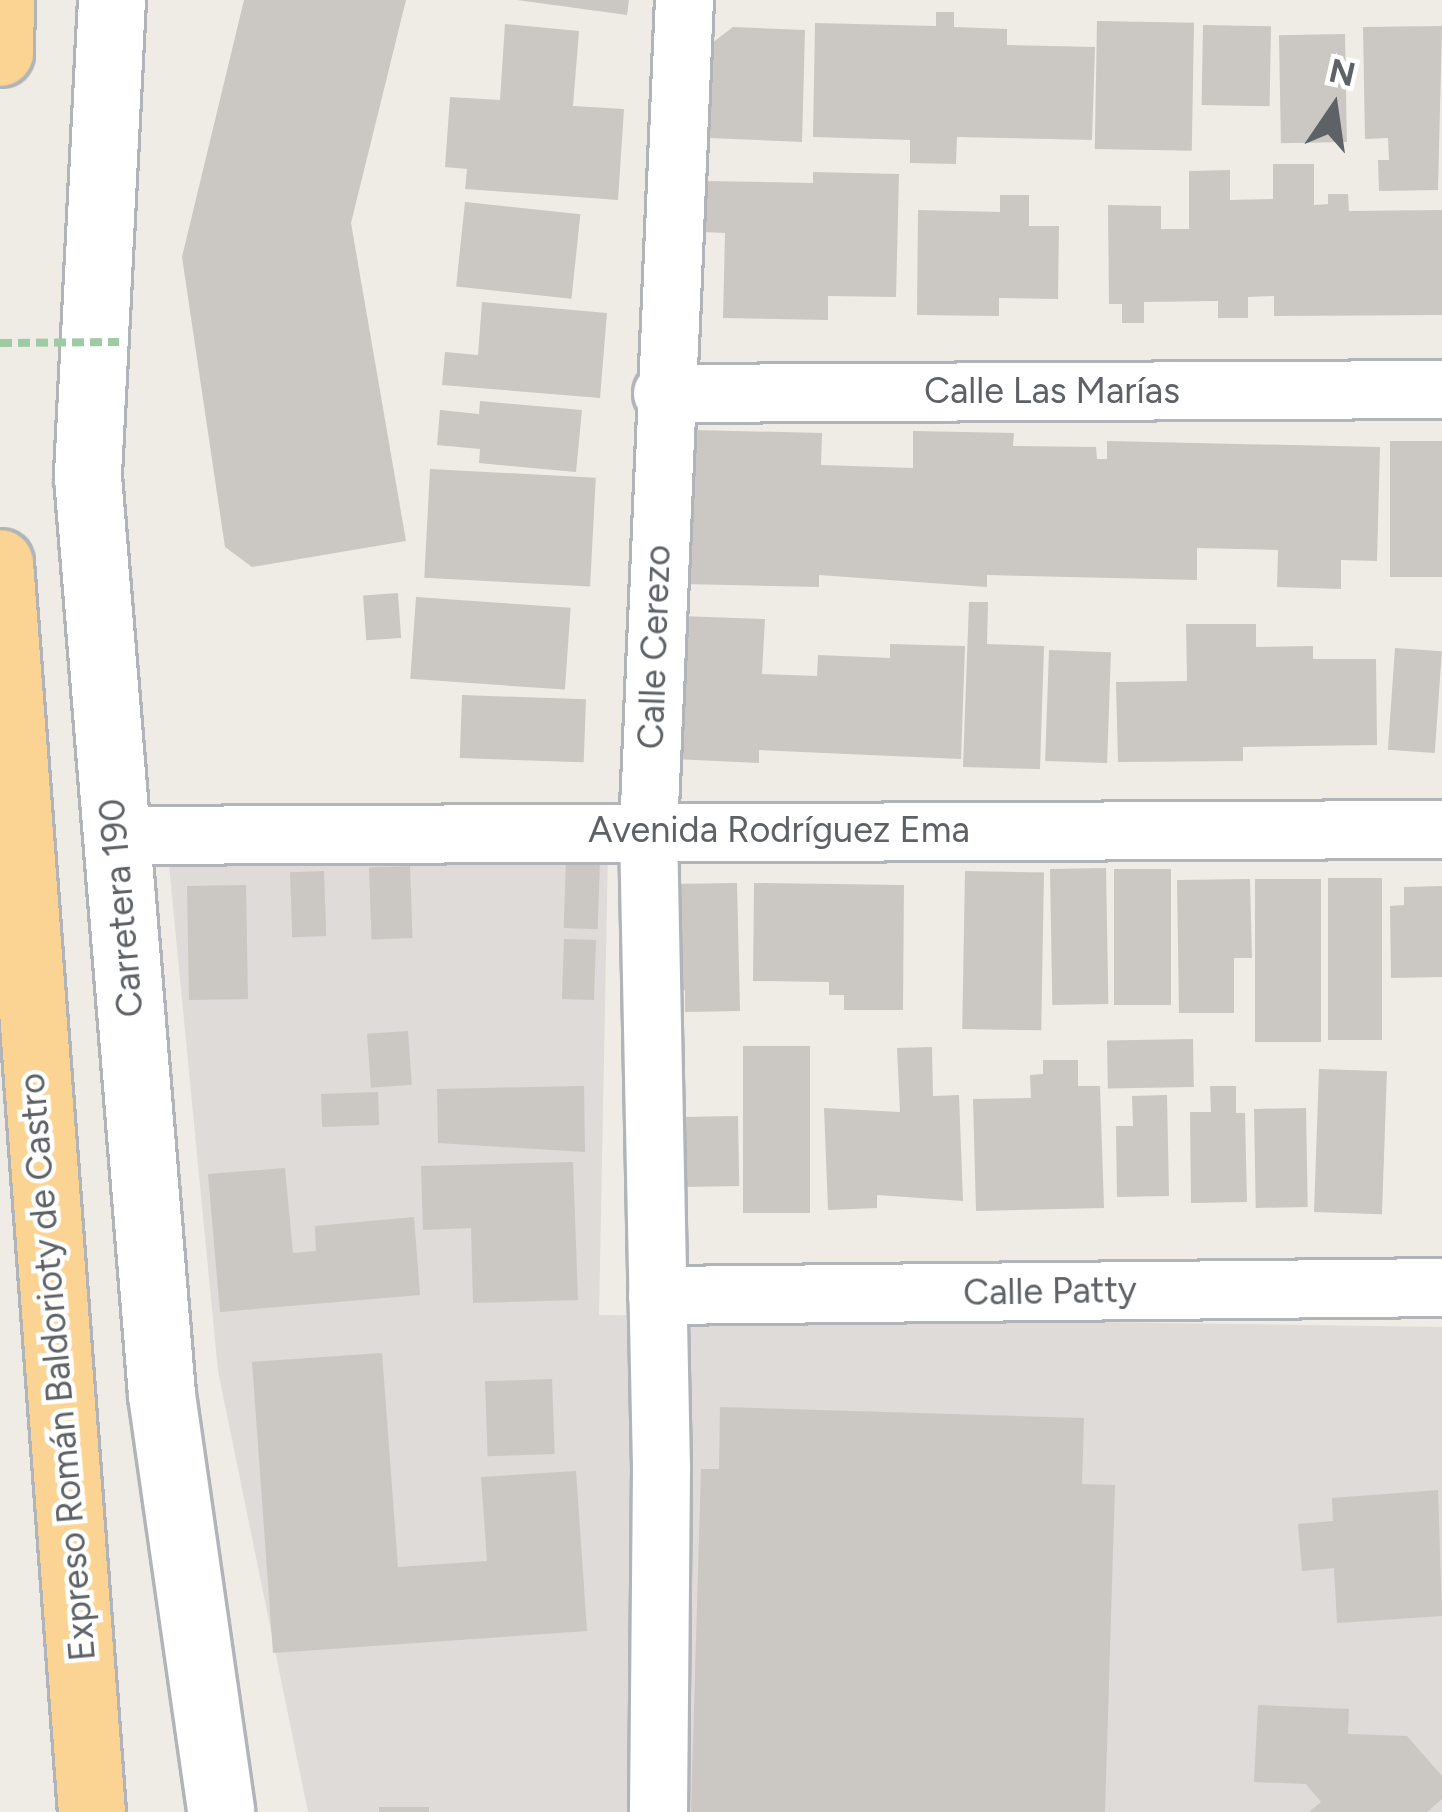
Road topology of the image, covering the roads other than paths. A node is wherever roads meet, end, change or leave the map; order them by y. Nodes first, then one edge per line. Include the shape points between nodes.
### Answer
1 (1, 0) edge
2 (112, 0) edge
3 (683, 0) edge
4 (0, 53) edge
5 (1442, 389) edge
6 (662, 393) junction
7 (0, 563) edge
8 (1442, 829) edge
9 (648, 830) junction
10 (115, 835) junction
11 (1442, 1287) edge
12 (657, 1295) junction
13 (92, 1812) edge
14 (221, 1812) edge
15 (658, 1812) edge

1 - 4 highway
2 - 10 street, Carretera 190 via 88,477
3 - 6 street, Calle Cerezo
5 - 6 street, Calle Las Marías
6 - 9 street, Calle Cerezo
7 - 13 highway, Expreso Román Baldorioty de Castro
8 - 9 street, Avenida Rodríguez Ema
9 - 10 street, Avenida Rodríguez Ema
9 - 12 street, Calle Cerezo
10 - 14 street, Carretera 190 via 162,1395
11 - 12 street, Calle Patty
12 - 15 street, Calle Cerezo

